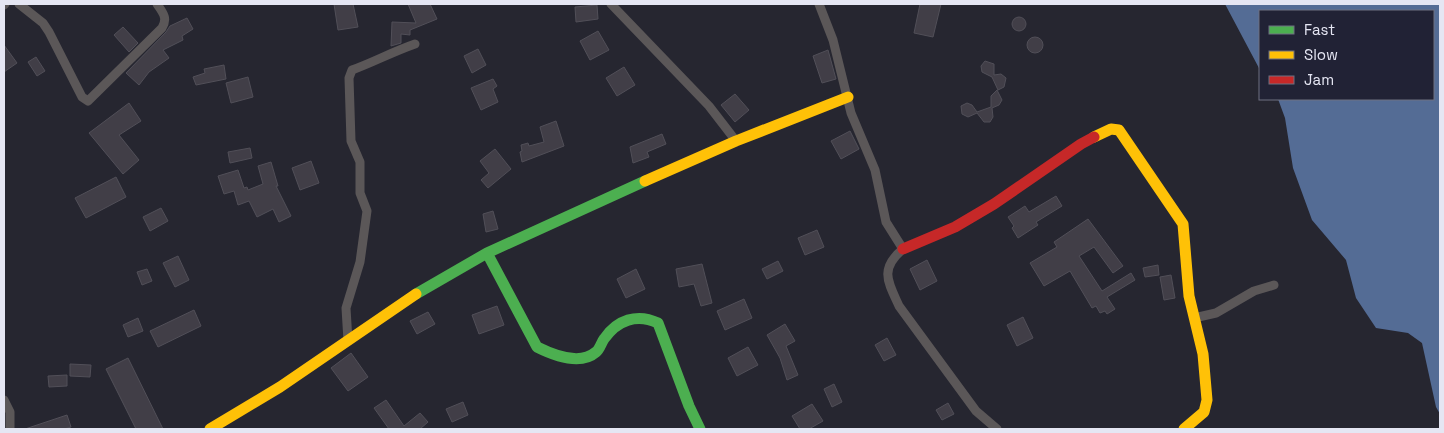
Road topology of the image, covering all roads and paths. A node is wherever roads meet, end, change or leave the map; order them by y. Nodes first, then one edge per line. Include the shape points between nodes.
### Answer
1 (19, 4) edge
2 (157, 4) edge
3 (611, 4) edge
4 (819, 4) edge
5 (415, 44) dead end
6 (848, 97) junction
7 (736, 141) junction
8 (903, 249) junction
9 (487, 253) junction
10 (1274, 285) dead end
11 (1194, 318) junction
12 (348, 341) junction
13 (4, 400) edge
14 (10, 429) edge
15 (210, 429) edge
16 (700, 429) edge
17 (997, 429) edge
18 (1184, 429) edge

1 - 2 street via 43,23 82,97 88,101 162,28 166,22
3 - 7 street via 709,106
4 - 6 street via 833,40
5 - 12 street via 389,52 352,70 349,78 351,141 360,162 360,192 367,211 360,262 346,308
6 - 7 street
6 - 8 street via 851,113 875,170 886,222
7 - 9 street
8 - 11 street via 955,227 1081,144 1116,128 1184,224 1189,296
8 - 17 street via 886,274 899,306 976,412
9 - 12 street via 405,301
9 - 16 street via 537,347 551,355 583,357 595,353 604,338 620,323 634,318 649,317 658,323
10 - 11 street via 1254,291 1216,313
11 - 18 street via 1207,400 1204,412
12 - 15 street
13 - 14 street via 10,412

